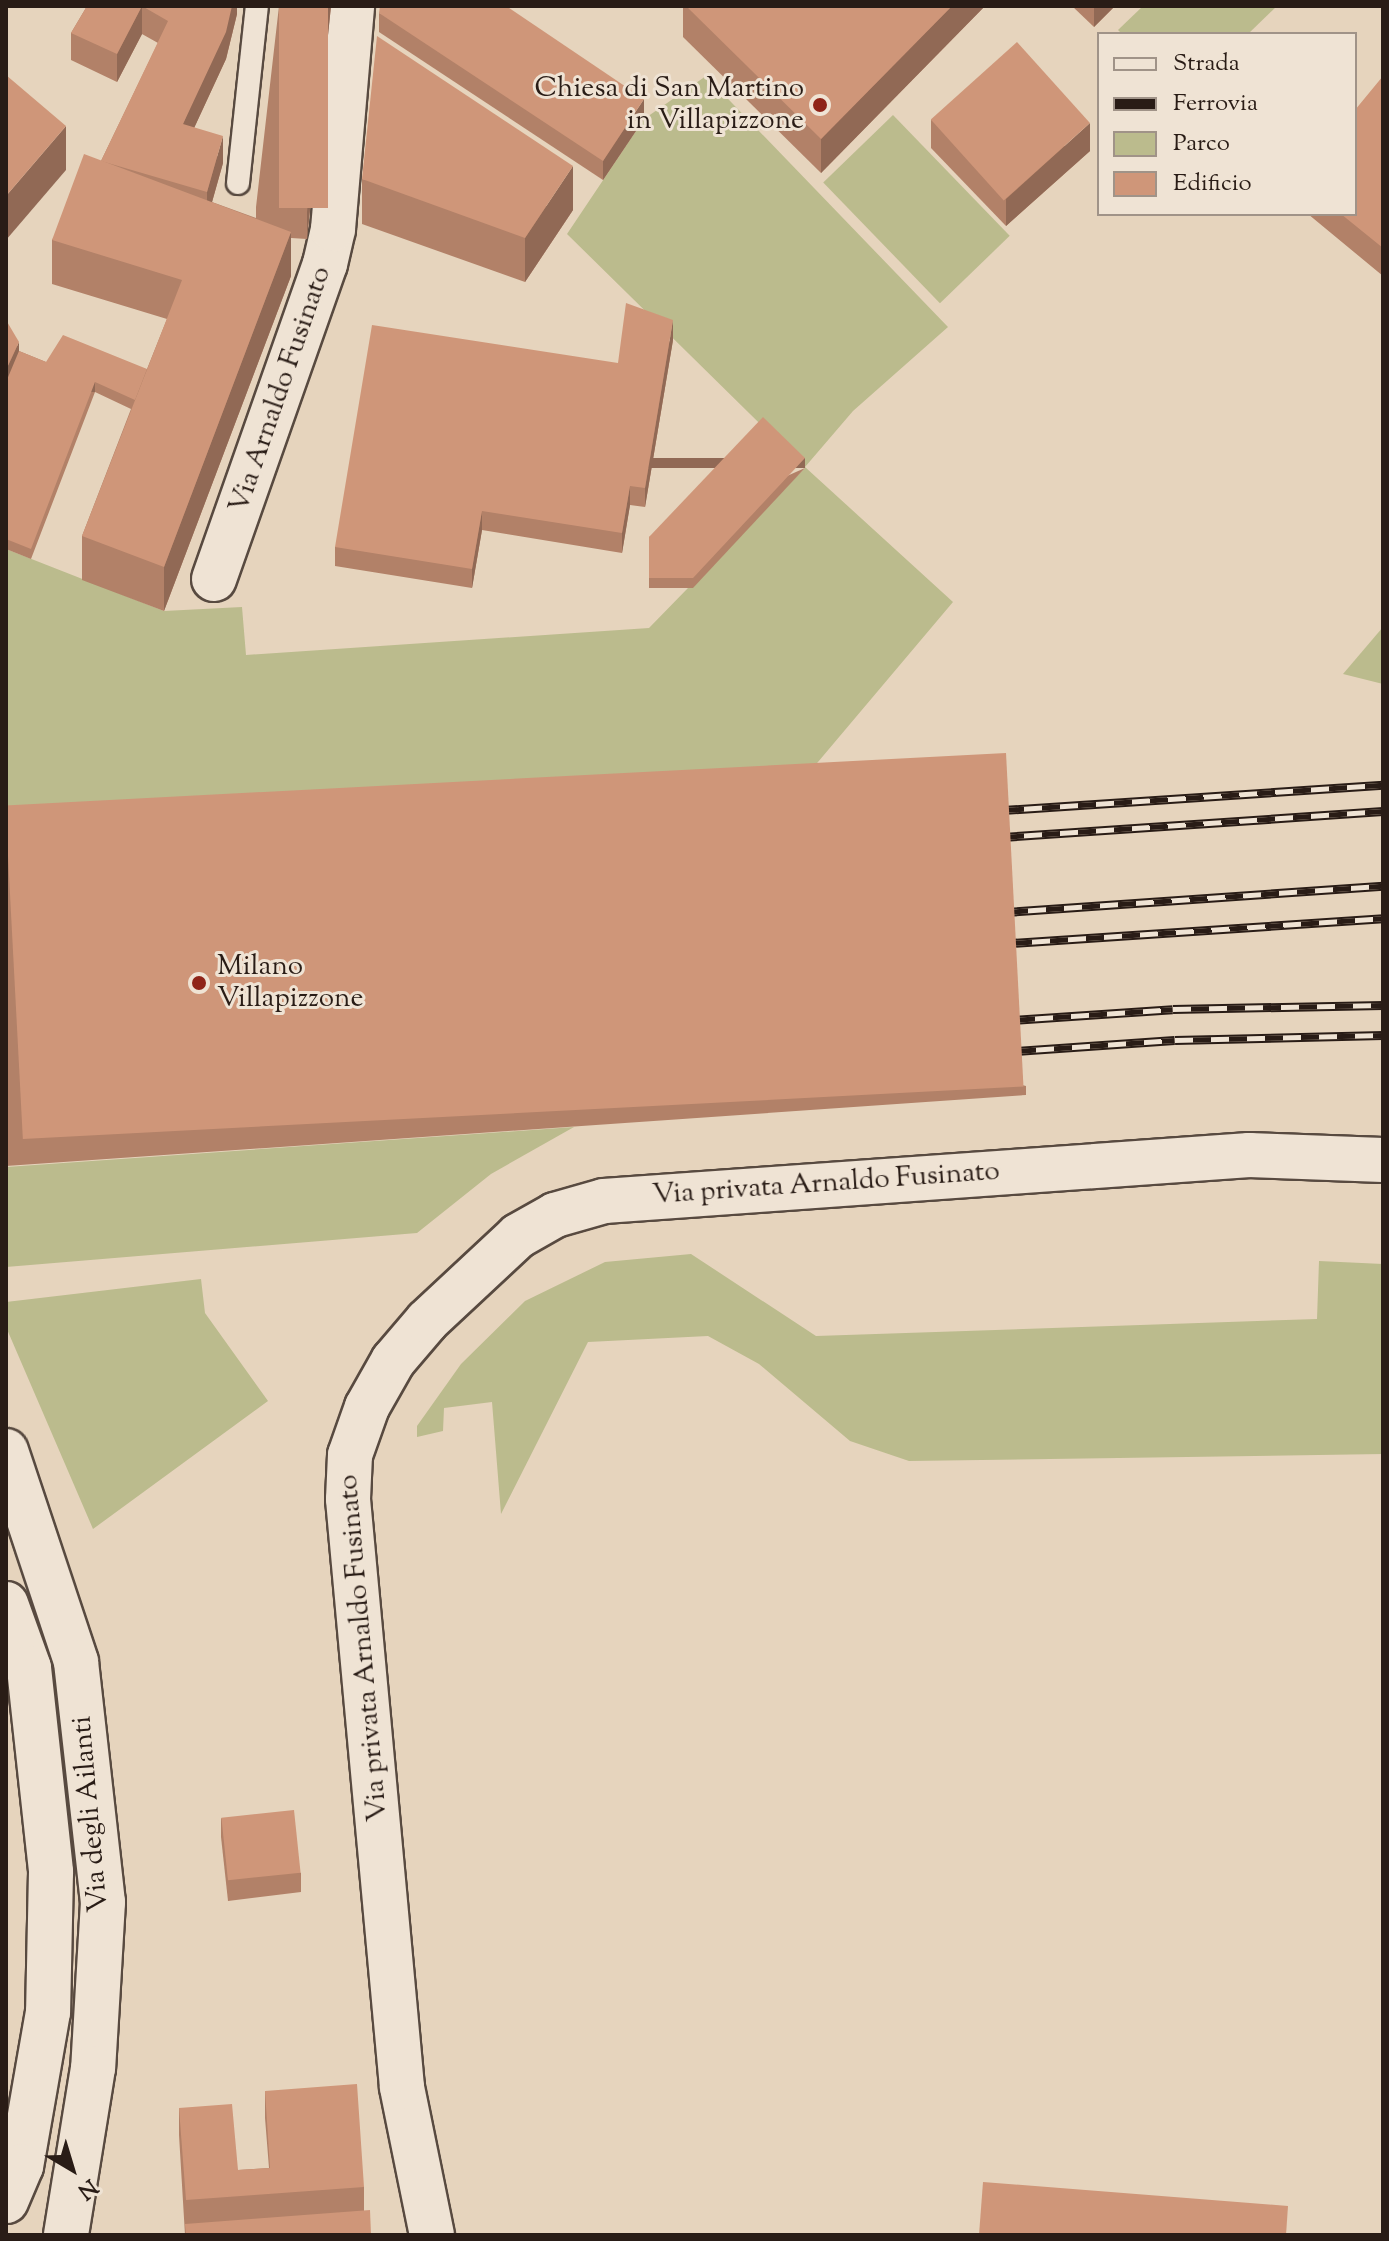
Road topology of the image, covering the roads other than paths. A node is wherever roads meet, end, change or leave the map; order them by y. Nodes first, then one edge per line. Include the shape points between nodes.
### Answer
1 (257, 6) edge
2 (352, 6) edge
3 (238, 183) dead end
4 (214, 579) dead end
5 (1383, 1160) edge
6 (6, 1451) edge
7 (6, 1604) edge
8 (6, 2201) edge
9 (66, 2235) edge
10 (432, 2235) edge

1 - 3 lane
2 - 4 street, Via Arnaldo Fusinato via 325,264
5 - 10 street, Via privata Arnaldo Fusinato via 1249,1155 633,1197 579,1206 536,1225 500,1250 393,1361 356,1432 348,1499 402,2087
6 - 9 street, Via degli Ailanti via 76,1662 103,1902 93,2068
7 - 8 street, Via degli Ailanti via 29,1668 51,1872 48,2012 21,2166

